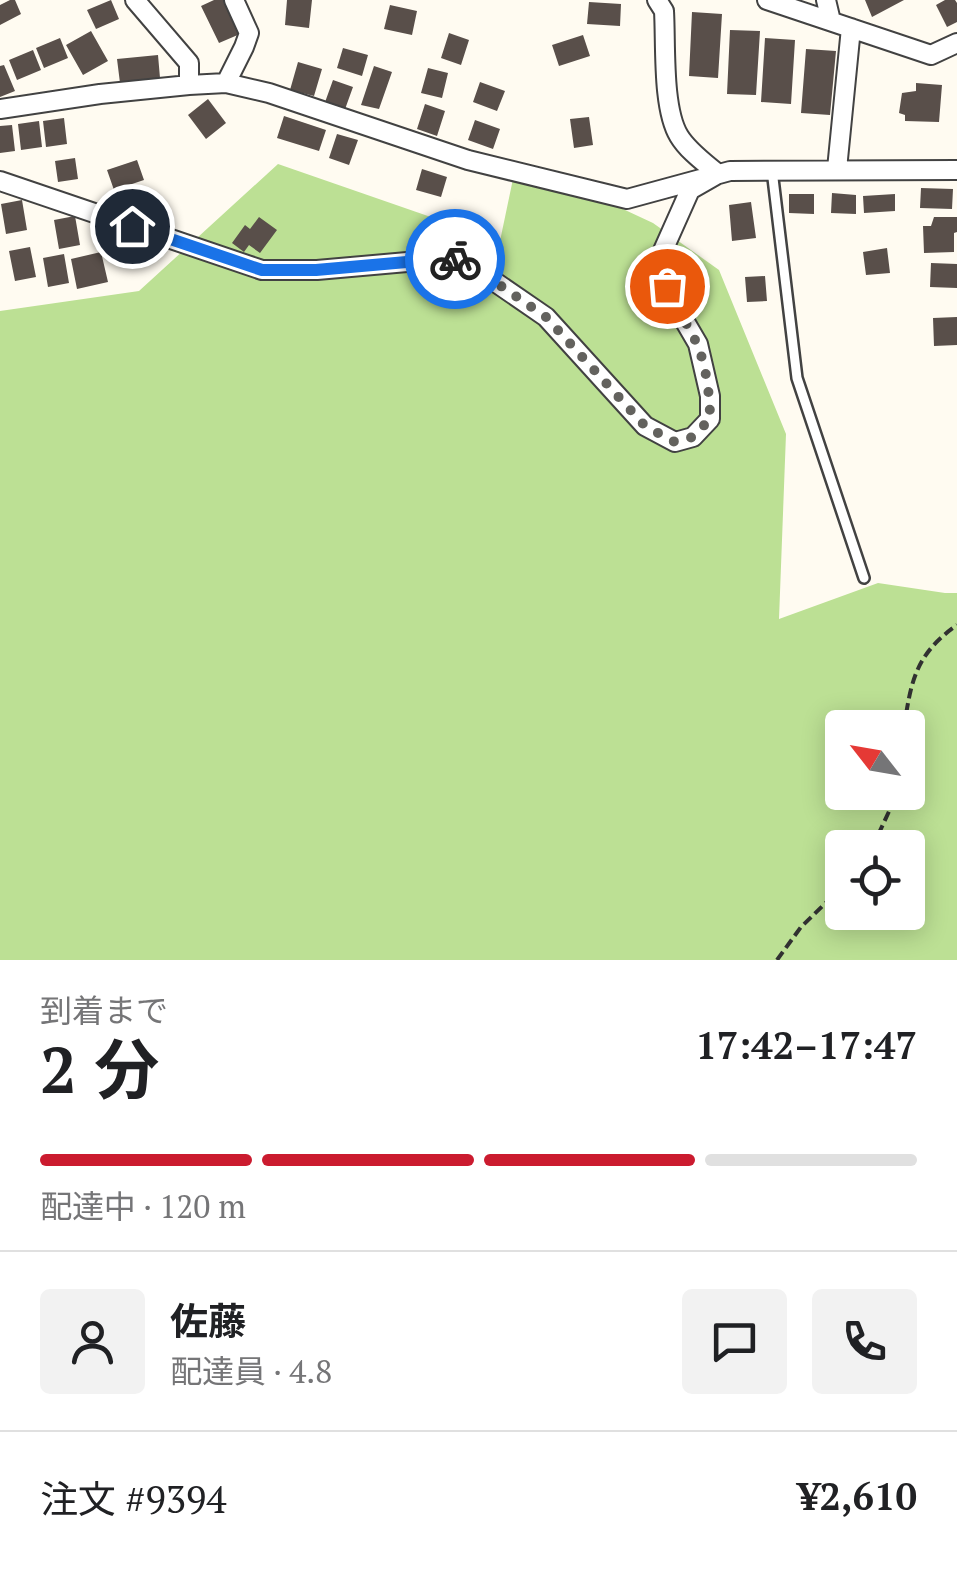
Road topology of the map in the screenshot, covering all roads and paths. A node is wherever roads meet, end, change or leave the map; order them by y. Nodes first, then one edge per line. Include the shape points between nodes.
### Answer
1 (135, 0) edge
2 (234, 0) edge
3 (658, 0) edge
4 (767, 0) edge
5 (826, 0) edge
6 (831, 21) junction
7 (850, 28) junction
8 (957, 42) edge
9 (226, 83) junction
10 (189, 85) junction
11 (0, 110) edge
12 (837, 169) junction
13 (772, 170) junction
14 (957, 170) edge
15 (718, 174) junction
16 (0, 181) edge
17 (864, 578) dead end
18 (957, 625) edge
19 (908, 710) edge
20 (825, 904) edge
21 (777, 960) edge

1 - 10 street via 189,63
2 - 9 street via 249,33
3 - 15 street via 672,121 690,150
4 - 6 street
5 - 6 street
6 - 7 street
7 - 8 street via 932,55
7 - 12 street
9 - 10 street
9 - 15 street via 468,160 627,199
10 - 11 street
12 - 13 street
12 - 14 street
13 - 15 street
13 - 17 lane via 796,378
15 - 16 street via 690,190 657,264 698,344 710,396 710,419 693,437 675,442 645,426 546,317 452,258 262,270
18 - 19 path via 934,641 915,673
20 - 21 path

